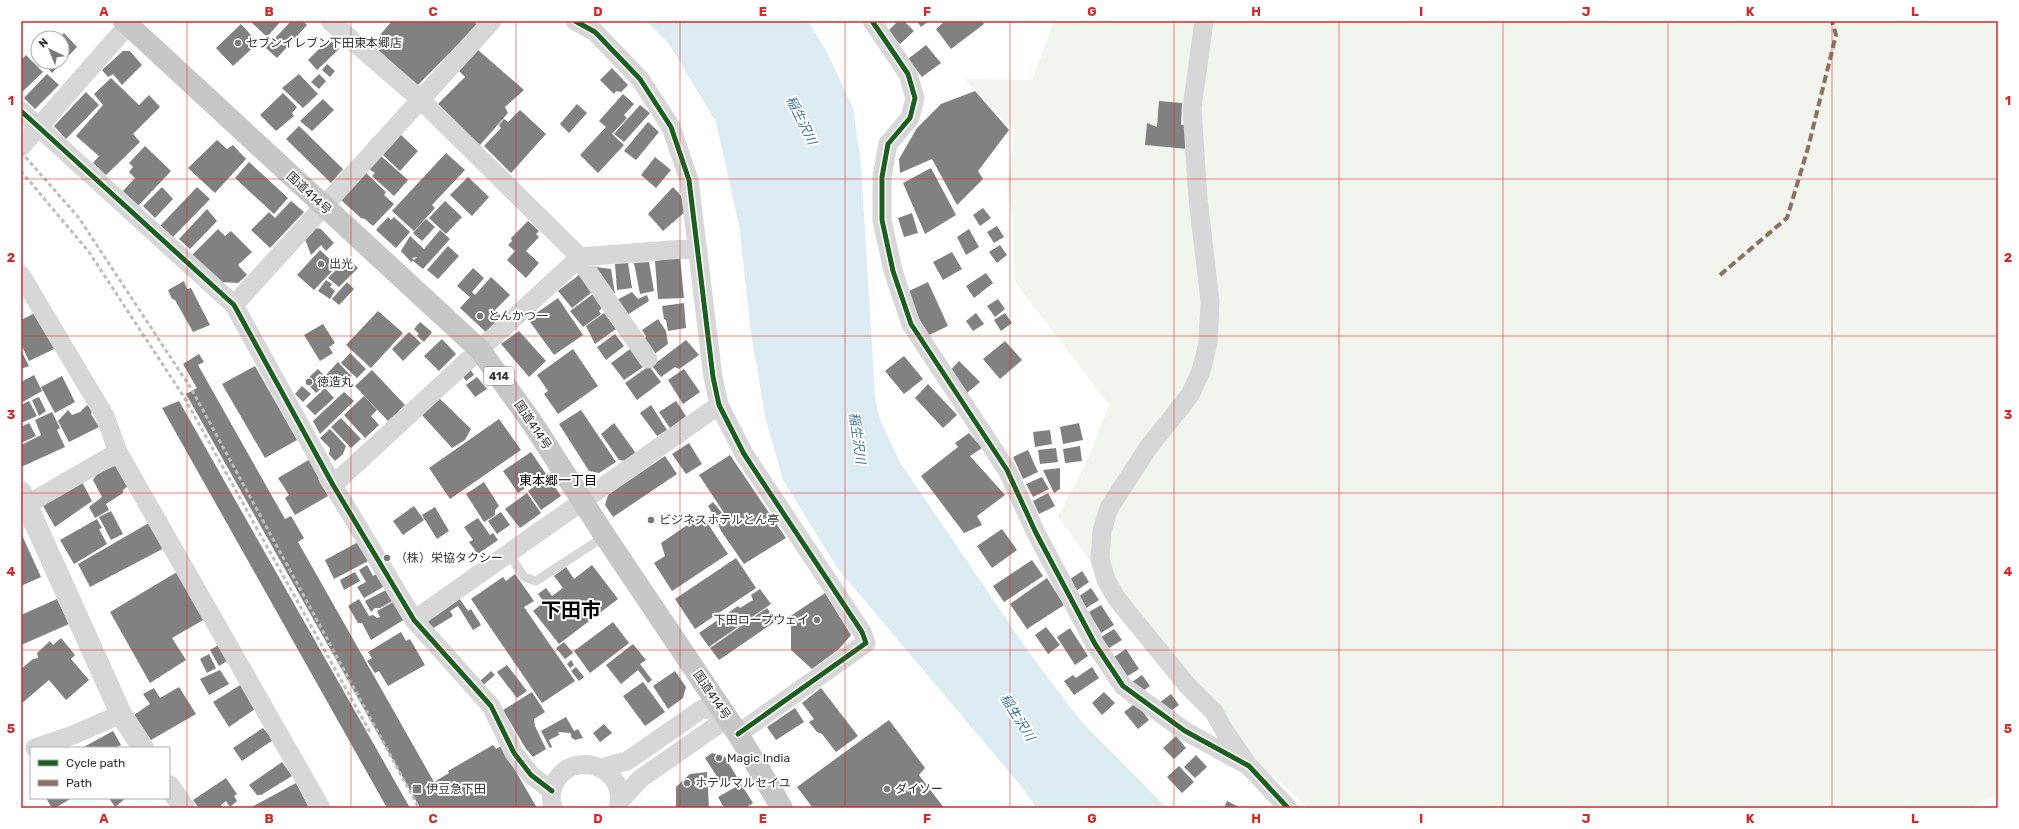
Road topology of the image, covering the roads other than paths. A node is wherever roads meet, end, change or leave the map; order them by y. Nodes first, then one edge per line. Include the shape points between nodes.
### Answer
1 (330, 21) edge
2 (492, 21) edge
3 (575, 21) edge
4 (872, 21) edge
5 (1204, 21) edge
6 (127, 22) edge
7 (421, 100) junction
8 (21, 111) edge
9 (39, 128) junction
10 (21, 147) edge
11 (323, 206) junction
12 (696, 248) junction
13 (580, 257) junction
14 (21, 275) edge
15 (234, 305) junction
16 (480, 350) junction
17 (648, 359) dead end
18 (719, 405) junction
19 (118, 452) junction
20 (333, 485) junction
21 (582, 500) junction
22 (23, 502) edge
23 (605, 536) junction
24 (510, 554) junction
25 (414, 620) junction
26 (722, 711) junction
27 (121, 714) junction
28 (738, 734) junction
29 (38, 747) edge
30 (141, 747) edge
31 (1249, 766) junction
32 (601, 768) junction
33 (170, 787) edge
34 (552, 799) edge
35 (618, 806) edge
36 (184, 808) edge
37 (321, 808) edge
38 (782, 808) edge
39 (1288, 808) edge

1 - 7 street
2 - 7 street
3 - 12 street via 595,32 640,79 671,127 689,180
4 - 31 street via 908,74 915,98 910,118 888,144 882,176 882,220 893,271 911,324 1007,470 1036,533 1095,644 1123,686 1185,731
5 - 31 street via 1192,108 1198,199 1210,301 1208,343 1201,371 1190,395 1148,448 1109,508 1102,531 1100,559 1106,580 1117,599 1186,684 1214,712
6 - 9 street
6 - 11 highway, 国道414号 / 414
7 - 11 street
7 - 13 street
8 - 9 street
9 - 10 street
9 - 15 street
11 - 15 street
11 - 16 highway, 国道414号 / 414
12 - 13 street
12 - 18 street
13 - 16 street
13 - 17 street
14 - 19 street via 105,416
15 - 20 street
16 - 20 street
16 - 21 highway, 国道414号 / 414 via 533,424
18 - 21 street
18 - 28 street via 744,454 862,632 866,642
19 - 22 street
19 - 37 street
20 - 25 street
21 - 23 highway, 国道414号 / 414
21 - 24 street
22 - 27 street
23 - 24 lane via 536,581 524,577
23 - 26 highway, 国道414号 / 414
24 - 25 street
25 - 34 street via 491,706 514,753
26 - 28 highway, 国道414号 / 414
26 - 32 street via 702,709 627,761
26 - 35 street via 716,726 640,779
27 - 29 street
27 - 30 street
28 - 38 highway, 国道414号 / 414
31 - 39 street
32 - 34 street via 593,765 575,765 560,775
32 - 35 street via 616,782 619,792
33 - 36 street

